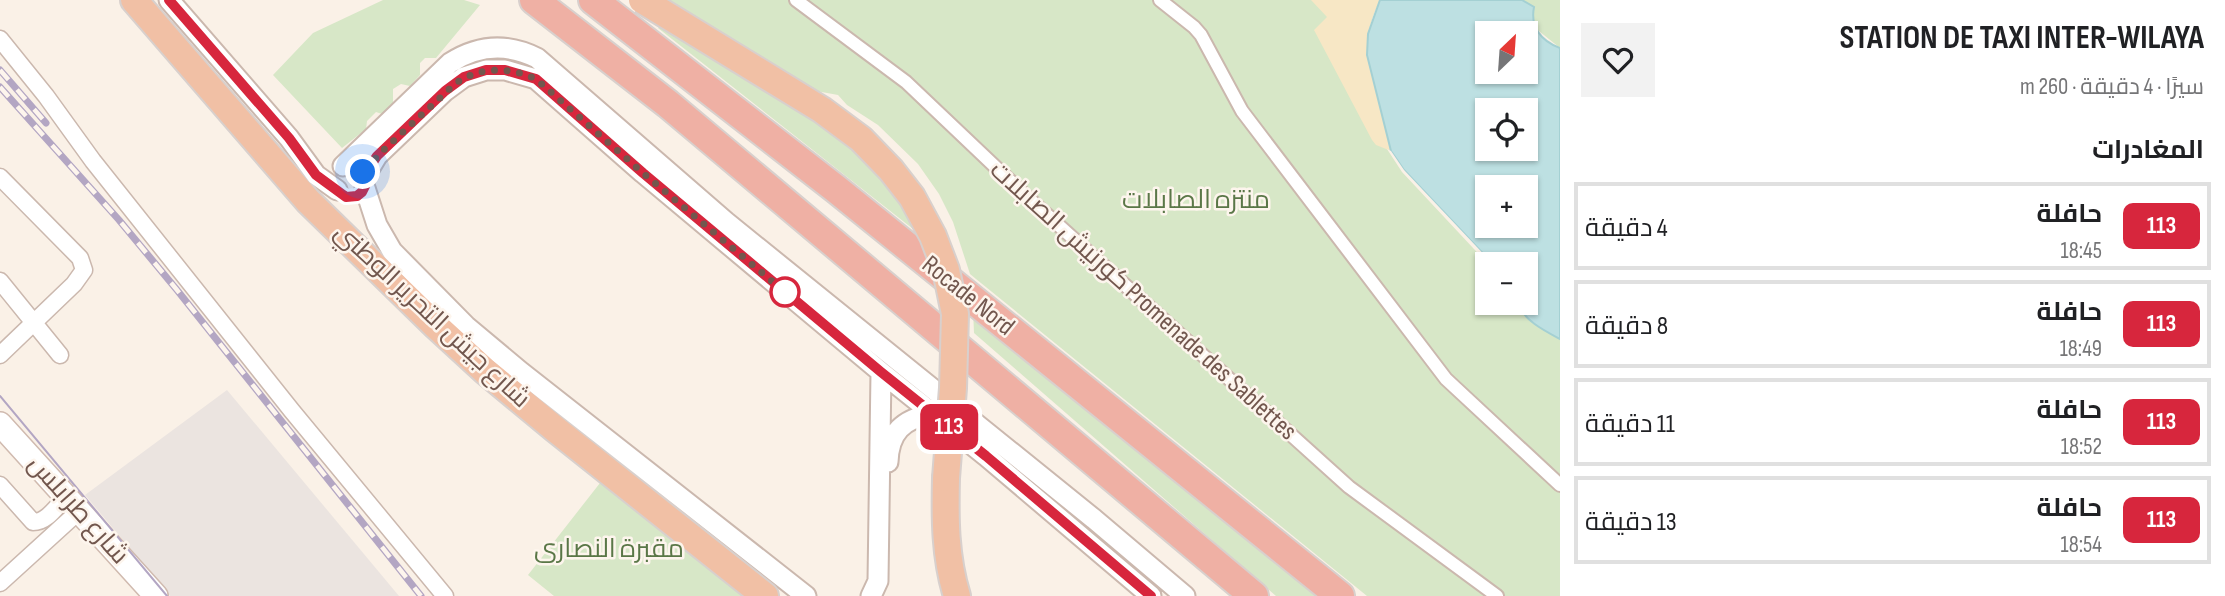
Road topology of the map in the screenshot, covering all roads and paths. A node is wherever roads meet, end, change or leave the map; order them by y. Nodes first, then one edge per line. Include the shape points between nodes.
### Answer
1 (134, 0) edge
2 (169, 0) edge
3 (534, 0) edge
4 (593, 0) edge
5 (642, 0) edge
6 (796, 0) edge
7 (1160, 0) edge
8 (0, 39) edge
9 (289, 138) junction
10 (341, 167) junction
11 (0, 177) edge
12 (365, 182) junction
13 (337, 190) junction
14 (0, 281) edge
15 (35, 322) junction
16 (0, 355) edge
17 (60, 355) dead end
18 (881, 372) junction
19 (932, 414) junction
20 (0, 424) edge
21 (0, 485) edge
22 (1560, 485) edge
23 (72, 505) junction
24 (0, 583) edge
25 (147, 593) edge
26 (445, 596) edge
27 (765, 596) edge
28 (806, 596) edge
29 (871, 596) edge
30 (883, 596) edge
31 (957, 596) edge
32 (1151, 596) edge
33 (1185, 596) edge
34 (1254, 596) edge
35 (1340, 596) edge
36 (1497, 596) edge

1 - 27 highway, شارع جيش التحرير الوطني via 308,201 426,317 505,388
2 - 9 street
3 - 34 highway, Rocade Nord via 668,104
4 - 35 highway, Rocade Nord via 836,189
5 - 31 highway, bridge via 822,110 860,139 912,197 946,270 954,314 944,526
6 - 36 street, كورنيش الصابلات Promenade des Sablettes via 919,93 1349,487
7 - 22 street via 1201,35 1242,111 1446,379
8 - 26 street
9 - 10 street via 320,162
9 - 13 street via 316,175
10 - 12 street via 356,166
10 - 13 street via 334,182
10 - 33 street via 461,56 499,47 537,58 726,222
11 - 15 street via 80,258 84,270
12 - 13 street via 362,192 352,197
12 - 18 street via 377,156 464,77 486,70 525,74
12 - 28 street via 377,225 392,251 466,326
14 - 15 street
15 - 16 street
15 - 17 street
18 - 19 street
18 - 29 street via 878,581
19 - 30 street via 910,420 890,444
19 - 32 street
20 - 23 main road, شارع طرابلس
21 - 23 street via 33,522
23 - 24 street
23 - 25 main road, شارع طرابلس

